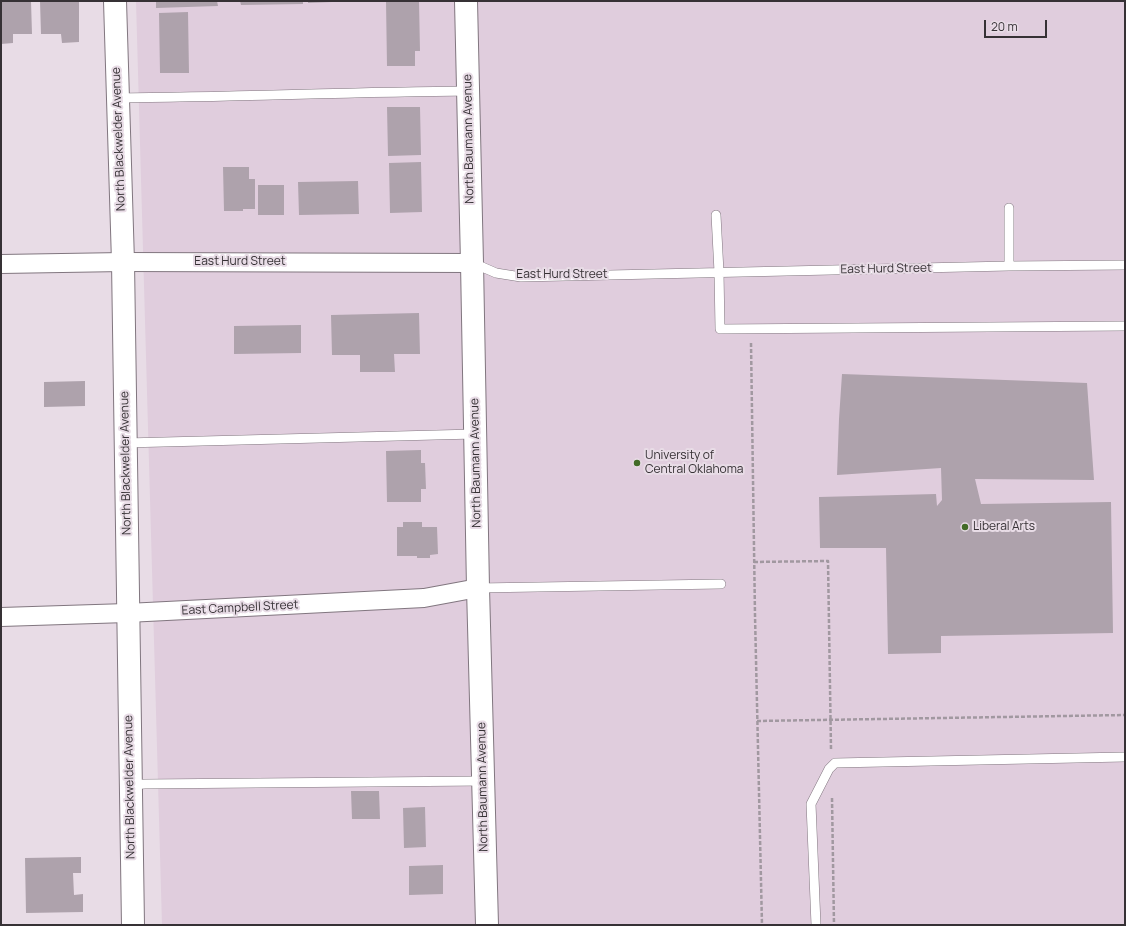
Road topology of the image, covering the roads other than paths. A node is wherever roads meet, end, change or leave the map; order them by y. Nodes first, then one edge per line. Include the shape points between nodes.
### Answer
1 (115, 1) edge
2 (466, 1) edge
3 (468, 91) junction
4 (118, 98) junction
5 (1009, 208) dead end
6 (716, 215) dead end
7 (123, 262) junction
8 (472, 263) junction
9 (1, 264) edge
10 (1125, 265) edge
11 (1009, 266) junction
12 (719, 272) junction
13 (1125, 326) edge
14 (475, 434) junction
15 (125, 443) junction
16 (721, 584) dead end
17 (478, 588) junction
18 (127, 613) junction
19 (1, 616) edge
20 (1125, 758) edge
21 (483, 781) junction
22 (130, 786) junction
23 (133, 925) edge
24 (487, 925) edge
25 (816, 925) edge

1 - 4 street, North Blackwelder Avenue
2 - 3 street, North Baumann Avenue
3 - 4 lane
3 - 8 street, North Baumann Avenue
4 - 7 street, North Blackwelder Avenue
5 - 11 lane
6 - 12 lane
7 - 8 street, East Hurd Street
7 - 9 street, East Hurd Street
7 - 15 street, North Blackwelder Avenue
8 - 12 lane, East Hurd Street via 496,273 521,276
8 - 14 street, North Baumann Avenue
10 - 11 lane, East Hurd Street
11 - 12 lane, East Hurd Street
12 - 13 lane via 720,329
14 - 15 lane
14 - 17 street, North Baumann Avenue
15 - 18 street, North Blackwelder Avenue
16 - 17 lane
17 - 18 street, East Campbell Street via 424,598
17 - 21 street, North Baumann Avenue
18 - 19 street, East Campbell Street
18 - 22 street, North Blackwelder Avenue
20 - 25 lane via 835,763 829,769 811,804
21 - 22 lane
21 - 24 street, North Baumann Avenue
22 - 23 street, North Blackwelder Avenue

